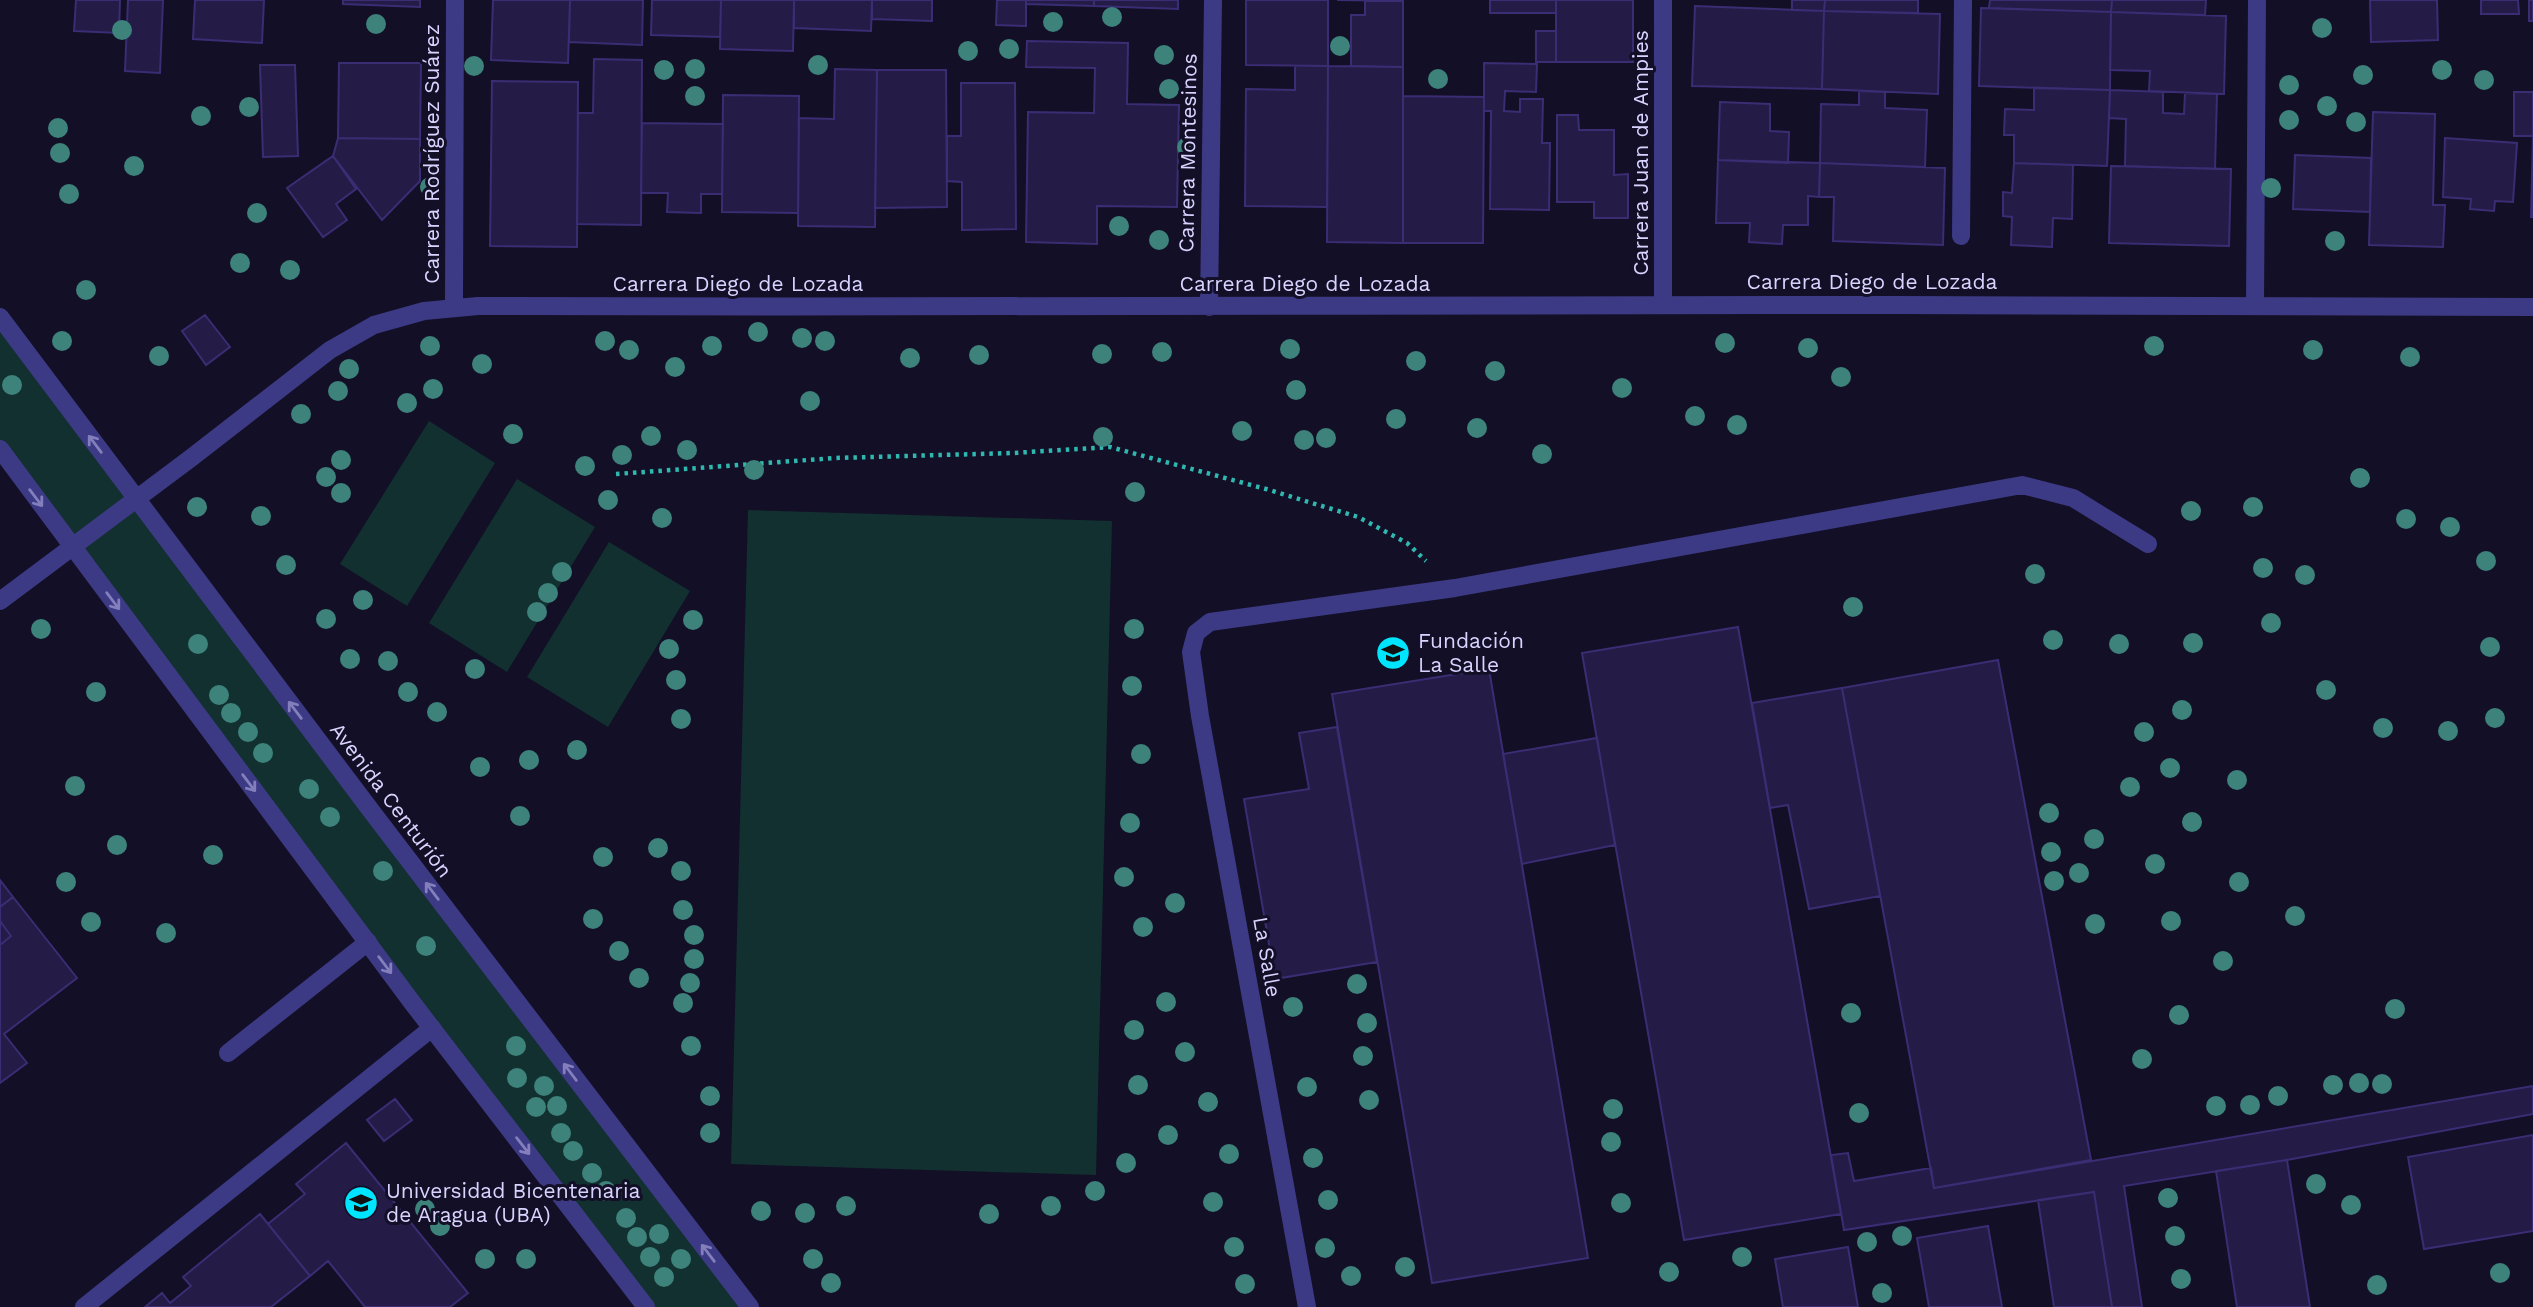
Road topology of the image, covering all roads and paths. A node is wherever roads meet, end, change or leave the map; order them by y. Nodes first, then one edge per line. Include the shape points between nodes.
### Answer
1 (455, 0) edge
2 (1213, 0) edge
3 (1663, 0) edge
4 (1963, 0) edge
5 (2256, 0) edge
6 (1961, 236) dead end
7 (1663, 305) junction
8 (2255, 305) junction
9 (1209, 307) junction
10 (2533, 307) edge
11 (454, 308) junction
12 (0, 317) edge
13 (0, 449) edge
14 (616, 474) dead end
15 (136, 499) junction
16 (2148, 544) dead end
17 (72, 546) junction
18 (1455, 588) junction
19 (0, 601) edge
20 (368, 942) junction
21 (432, 1028) junction
22 (228, 1054) dead end
23 (85, 1307) edge
24 (646, 1307) edge
25 (750, 1307) edge
26 (1307, 1307) edge

1 - 11 street, Carrera Rodríguez Suárez
2 - 9 street, Carrera Montesinos
3 - 7 street, Carrera Juan de Ampies
4 - 6 street
5 - 8 street
7 - 8 street, Carrera Diego de Lozada
7 - 9 street, Carrera Diego de Lozada
8 - 10 street, Carrera Diego de Lozada
9 - 11 street, Carrera Diego de Lozada
11 - 15 street, Carrera Diego de Lozada via 424,311 374,326 330,350
15 -> 12 street, Avenida Centurión
13 -> 17 street
14 - 18 path via 835,458 1110,447 1358,517 1407,543
15 - 17 street, Carrera Diego de Lozada
25 -> 15 street, Avenida Centurión
16 - 18 street via 2073,498 2022,485
17 - 19 street, Carrera Diego de Lozada
17 -> 20 street
18 - 26 street, La Salle via 1210,622 1196,633 1191,652
20 -> 21 street
20 - 22 street
21 - 23 street
21 -> 24 street

